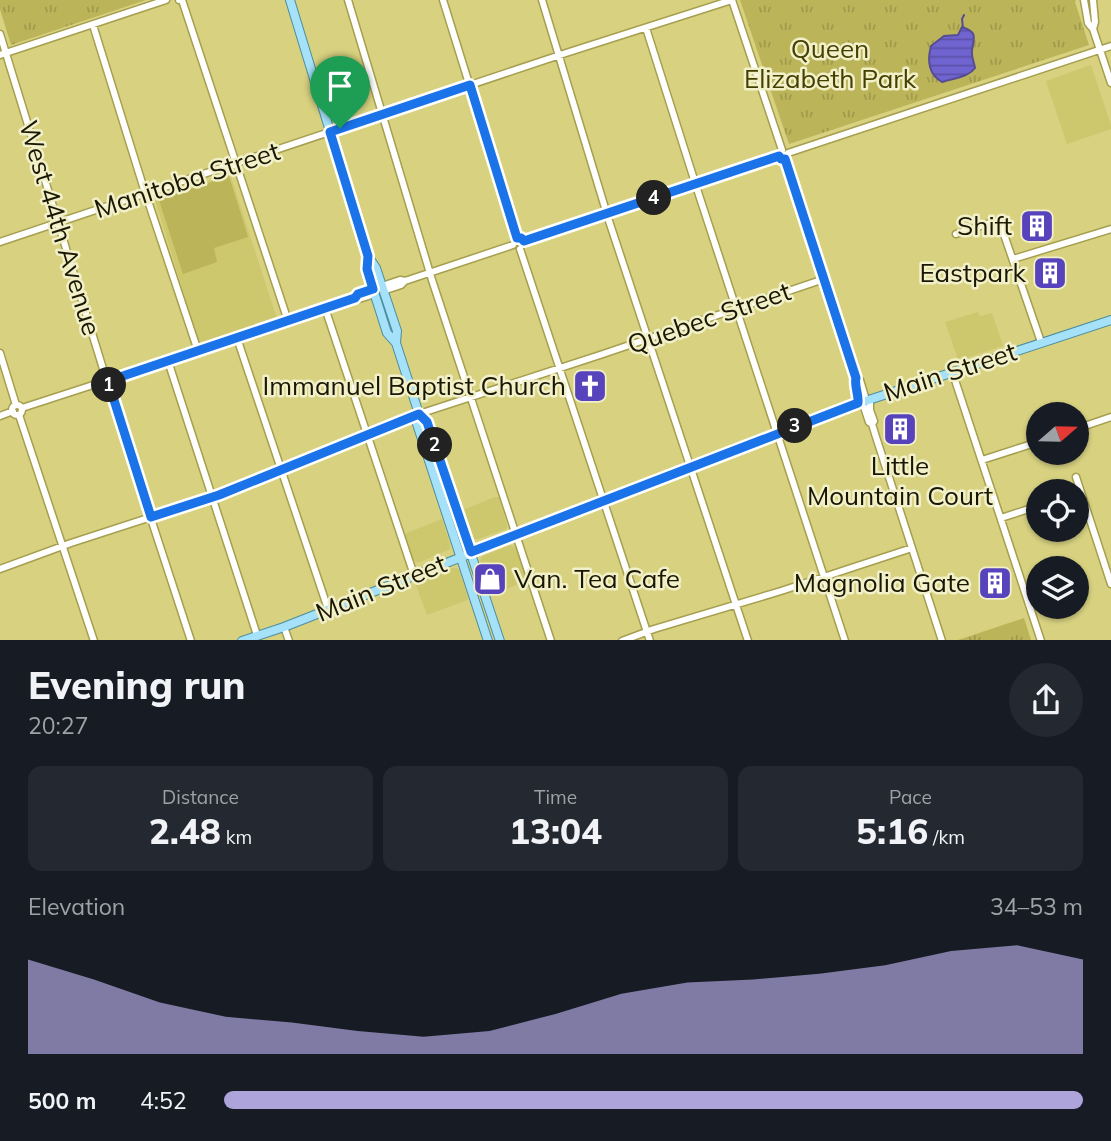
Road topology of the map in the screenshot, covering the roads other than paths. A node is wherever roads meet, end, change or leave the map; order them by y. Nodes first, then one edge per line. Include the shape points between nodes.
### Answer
1 (166, 0) edge
2 (180, 0) edge
3 (290, 0) edge
4 (348, 0) edge
5 (443, 0) edge
6 (542, 0) edge
7 (732, 0) edge
8 (1084, 0) edge
9 (1093, 0) edge
10 (93, 25) junction
11 (646, 28) junction
12 (1093, 29) junction
13 (0, 34) edge
14 (1111, 46) edge
15 (1100, 49) junction
16 (3, 54) edge
17 (559, 55) junction
18 (1111, 83) edge
19 (470, 85) junction
20 (382, 114) junction
21 (330, 132) junction
22 (783, 155) junction
23 (236, 163) junction
24 (695, 184) junction
25 (146, 194) junction
26 (607, 214) junction
27 (57, 223) junction
28 (1111, 229) edge
29 (956, 234) dead end
30 (515, 241) junction
31 (524, 241) junction
32 (0, 242) edge
33 (520, 249) junction
34 (1013, 259) junction
35 (430, 273) junction
36 (824, 279) junction
37 (378, 290) junction
38 (325, 308) junction
39 (736, 309) junction
40 (1111, 320) edge
41 (288, 321) junction
42 (237, 338) junction
43 (648, 338) junction
44 (1041, 342) junction
45 (198, 351) junction
46 (0, 353) edge
47 (168, 361) junction
48 (560, 368) junction
49 (952, 372) junction
50 (108, 381) junction
51 (471, 397) junction
52 (864, 401) junction
53 (18, 410) junction
54 (419, 414) junction
55 (0, 416) edge
56 (1111, 418) edge
57 (1089, 425) edge
58 (777, 433) junction
59 (367, 435) junction
60 (1026, 446) edge
61 (982, 460) junction
62 (691, 467) junction
63 (281, 469) junction
64 (212, 497) junction
65 (603, 501) junction
66 (1026, 510) edge
67 (151, 517) junction
68 (1001, 519) junction
69 (1089, 523) edge
70 (516, 535) junction
71 (62, 546) junction
72 (912, 548) junction
73 (471, 552) junction
74 (460, 556) junction
75 (0, 569) edge
76 (414, 575) junction
77 (824, 577) junction
78 (1111, 584) edge
79 (737, 605) junction
80 (328, 609) junction
81 (284, 626) junction
82 (647, 632) junction
83 (257, 635) junction
84 (94, 640) edge
85 (191, 640) edge
86 (242, 640) edge
87 (289, 640) edge
88 (488, 640) edge
89 (500, 640) edge
90 (551, 640) edge
91 (622, 640) edge
92 (650, 640) edge
93 (748, 640) edge
94 (845, 640) edge
95 (942, 640) edge
96 (1041, 640) edge

1 - 10 street
2 - 23 street
3 - 21 main road
4 - 20 street
5 - 19 street
6 - 17 street
7 - 11 street, Manitoba Street
7 - 22 street
8 - 12 street
9 - 12 street
10 - 16 street
10 - 25 street
11 - 17 street, Manitoba Street
11 - 24 street
12 - 15 street
13 - 16 street, West 44th Avenue
14 - 15 street
15 - 18 street
15 - 22 street
16 - 27 street, West 44th Avenue
17 - 19 street, Manitoba Street
17 - 26 street
19 - 20 street, Manitoba Street
19 - 30 street
20 - 21 street, Manitoba Street
20 - 35 street
21 - 23 street, Manitoba Street
21 - 37 main road via 368,256 376,268
22 - 24 street
22 - 36 street
23 - 25 street, Manitoba Street
23 - 41 street
24 - 26 street
24 - 39 street
25 - 27 street, Manitoba Street
25 - 45 street
26 - 31 street
26 - 43 street
27 - 32 street, Manitoba Street
27 - 50 street, West 44th Avenue
28 - 34 street
29 - 34 street via 999,220
30 - 31 street
30 - 33 street
30 - 35 street
31 - 33 street
33 - 48 street
34 - 44 street
35 - 37 street
35 - 51 street
36 - 39 street, Quebec Street
36 - 52 street
37 - 38 street
37 - 54 main road via 387,333 396,343
38 - 41 street
38 - 59 street
39 - 43 street, Quebec Street
39 - 58 street
40 - 44 main road, Main Street
41 - 42 street
42 - 45 street
42 - 63 street
43 - 48 street, Quebec Street
43 - 62 street
44 - 49 main road, Main Street
45 - 47 street
46 - 53 street
47 - 50 street
47 - 64 street
48 - 51 street, Quebec Street
48 - 65 street
49 - 52 main road, Main Street
49 - 61 street
50 - 53 street
50 - 67 street, West 44th Avenue
51 - 54 street, Quebec Street
51 - 70 street
52 - 58 main road, Main Street
52 - 72 street
53 - 55 street
53 - 71 street
54 - 59 street, Quebec Street
54 - 73 main road via 427,422
54 - 74 main road via 417,424
56 - 57 street
58 - 62 main road, Main Street
58 - 77 street
59 - 63 street, Quebec Street
59 - 76 street
60 - 61 street
61 - 68 street
62 - 65 main road, Main Street
62 - 79 street
63 - 64 street, Quebec Street
63 - 80 street
64 - 67 street, Quebec Street
64 - 83 street
65 - 70 main road, Main Street
65 - 82 street
66 - 68 street
67 - 71 street, Quebec Street
67 - 85 street, West 44th Avenue
68 - 96 street
69 - 78 street
70 - 73 main road, Main Street
70 - 90 street
71 - 75 street, Quebec Street
71 - 84 street
72 - 77 street
72 - 95 street
73 - 74 main road, Main Street
73 - 89 main road
74 - 76 main road, Main Street
74 - 88 main road
76 - 80 main road, Main Street
77 - 79 street
77 - 94 street
79 - 82 street
79 - 93 street
80 - 81 main road, Main Street
81 - 83 main road, Main Street
81 - 87 street
82 - 91 street
82 - 92 street
83 - 86 main road, Main Street

